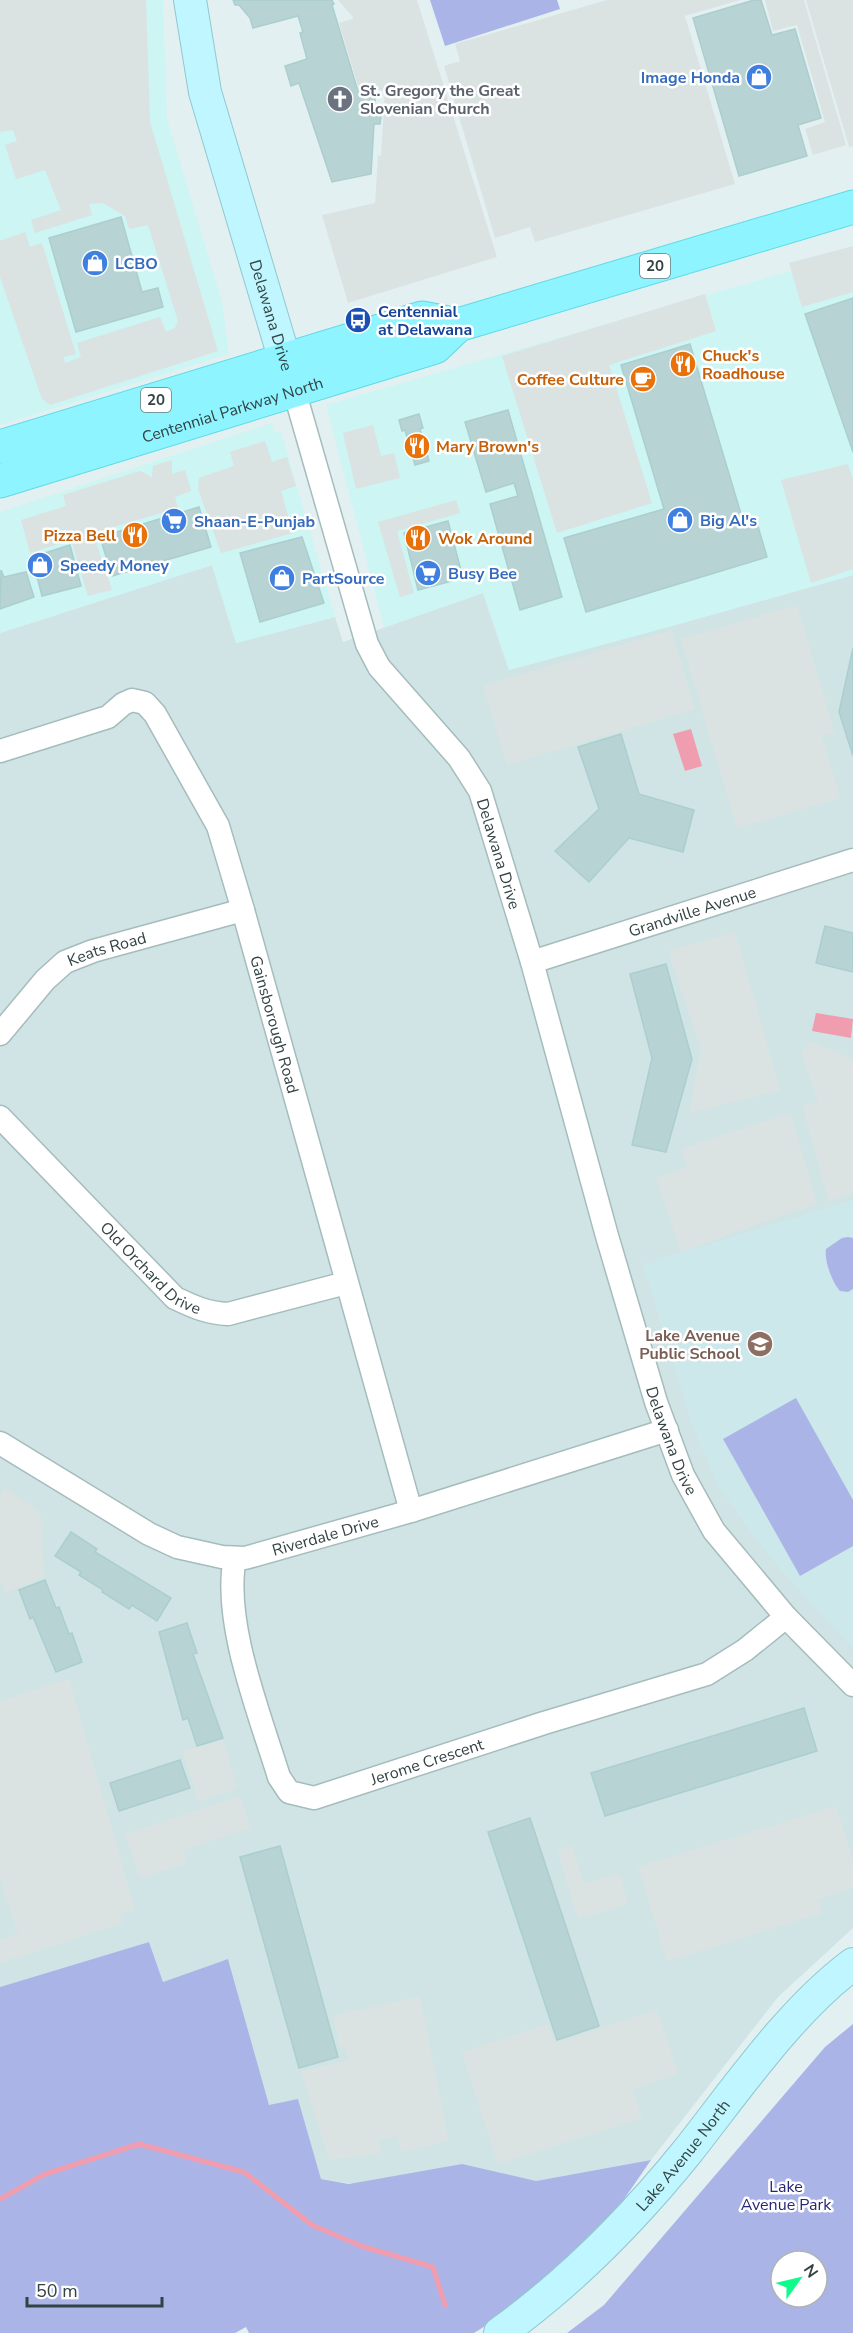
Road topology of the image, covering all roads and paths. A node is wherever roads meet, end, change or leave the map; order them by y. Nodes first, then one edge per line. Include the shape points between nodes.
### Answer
1 (190, 0) edge
2 (853, 207) edge
3 (289, 376) junction
4 (0, 447) edge
5 (0, 480) edge
6 (0, 751) edge
7 (853, 860) edge
8 (243, 910) junction
9 (532, 962) junction
10 (0, 1034) edge
11 (0, 1117) edge
12 (346, 1283) junction
13 (667, 1430) junction
14 (0, 1443) edge
15 (411, 1511) junction
16 (235, 1557) junction
17 (786, 1617) junction
18 (853, 1684) edge
19 (853, 1964) edge
20 (500, 2333) edge

1 - 3 street, Delawana Drive via 205,92
2 - 3 main road, Centennial Parkway North / 20 via 458,325 435,347
3 - 4 main road, Centennial Parkway North / 20
3 - 5 main road, Centennial Parkway North / 20
3 - 9 street, Delawana Drive via 368,644 380,667 459,758 480,791
6 - 8 street, Gainsborough Road via 108,717 132,700 145,703 218,826
7 - 9 street, Grandville Avenue
8 - 10 street, Keats Road via 64,962
8 - 12 street, Gainsborough Road
9 - 13 street, Delawana Drive via 604,1227
11 - 12 street, Old Orchard Drive via 175,1298 209,1313 228,1314
12 - 15 street, Gainsborough Road
13 - 15 street, Riverdale Drive
13 - 17 street, Delawana Drive via 684,1475 714,1531
14 - 16 street, Riverdale Drive via 149,1534 177,1547
15 - 16 street, Riverdale Drive via 245,1558
16 - 17 street, Jerome Crescent via 233,1587 238,1640 279,1777 289,1792 314,1798 707,1674
17 - 18 street, Delawana Drive
19 - 20 street, Lake Avenue North via 786,2029 622,2227 587,2263

